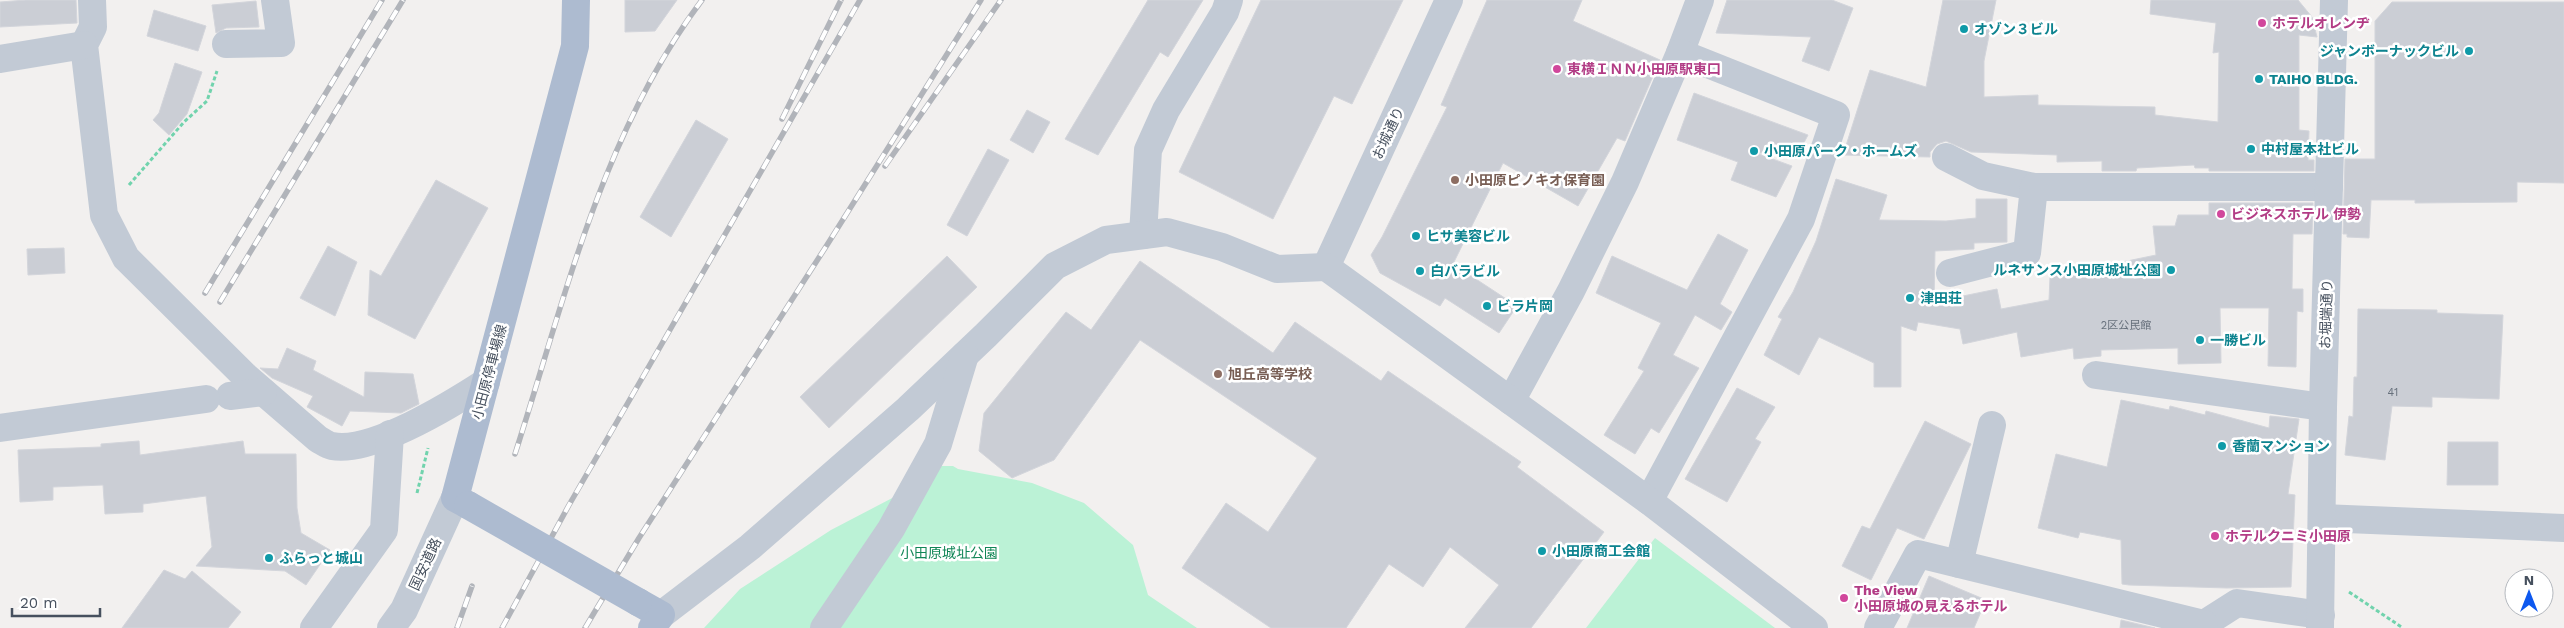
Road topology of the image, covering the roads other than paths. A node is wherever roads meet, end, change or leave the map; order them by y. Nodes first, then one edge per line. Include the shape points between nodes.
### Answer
1 (92, 0) edge
2 (275, 0) edge
3 (576, 0) edge
4 (1230, 0) edge
5 (1449, 0) edge
6 (1700, 0) edge
7 (2334, 0) edge
8 (226, 44) road end
9 (84, 45) junction
10 (1680, 52) junction
11 (0, 59) edge
12 (1946, 158) dead end
13 (2034, 187) junction
14 (2329, 187) junction
15 (1143, 235) junction
16 (1326, 267) junction
17 (1950, 273) dead end
18 (964, 355) junction
19 (2096, 375) dead end
20 (486, 382) junction
21 (263, 392) junction
22 (1511, 401) junction
23 (2323, 407) junction
24 (1992, 425) dead end
25 (0, 428) edge
26 (390, 434) junction
27 (1648, 501) junction
28 (462, 502) junction
29 (2322, 518) junction
30 (2564, 528) edge
31 (1959, 564) junction
32 (657, 621) edge
33 (2320, 622) edge
34 (2203, 626) edge
35 (314, 628) edge
36 (391, 628) edge
37 (824, 628) edge
38 (1814, 628) edge
39 (1878, 628) edge

1 - 9 street via 93,27
2 - 8 street via 280,43
3 - 20 main road, 小田原停車場線 via 575,46
4 - 15 street via 1166,110 1148,150
5 - 16 street, お城通り
6 - 10 street
7 - 14 street, お堀端通り
9 - 11 street
9 - 21 street via 104,215 126,258
10 - 22 street via 1626,182
10 - 27 street via 1836,115 1801,219
12 - 13 street via 1983,176
13 - 14 street
13 - 17 street via 2027,253
14 - 23 street, お堀端通り
15 - 16 street via 1167,232 1222,247 1277,269
15 - 18 street via 1106,240 1055,266
16 - 22 street
18 - 32 street via 908,409 750,547
18 - 37 street via 938,444 891,529
19 - 23 street
20 - 26 street via 437,414
20 - 28 main road, 小田原停車場線
21 - 25 street
21 - 26 street via 318,439 331,446 350,446
22 - 27 street
23 - 29 street, お堀端通り
24 - 31 street
26 - 35 street via 384,530
27 - 38 street
28 - 32 main road, bridge via 638,602
28 - 36 street, 国安道路
29 - 30 street
29 - 33 street, お堀端通り
31 - 34 street
31 - 39 street via 1918,554
33 - 34 street via 2237,603

